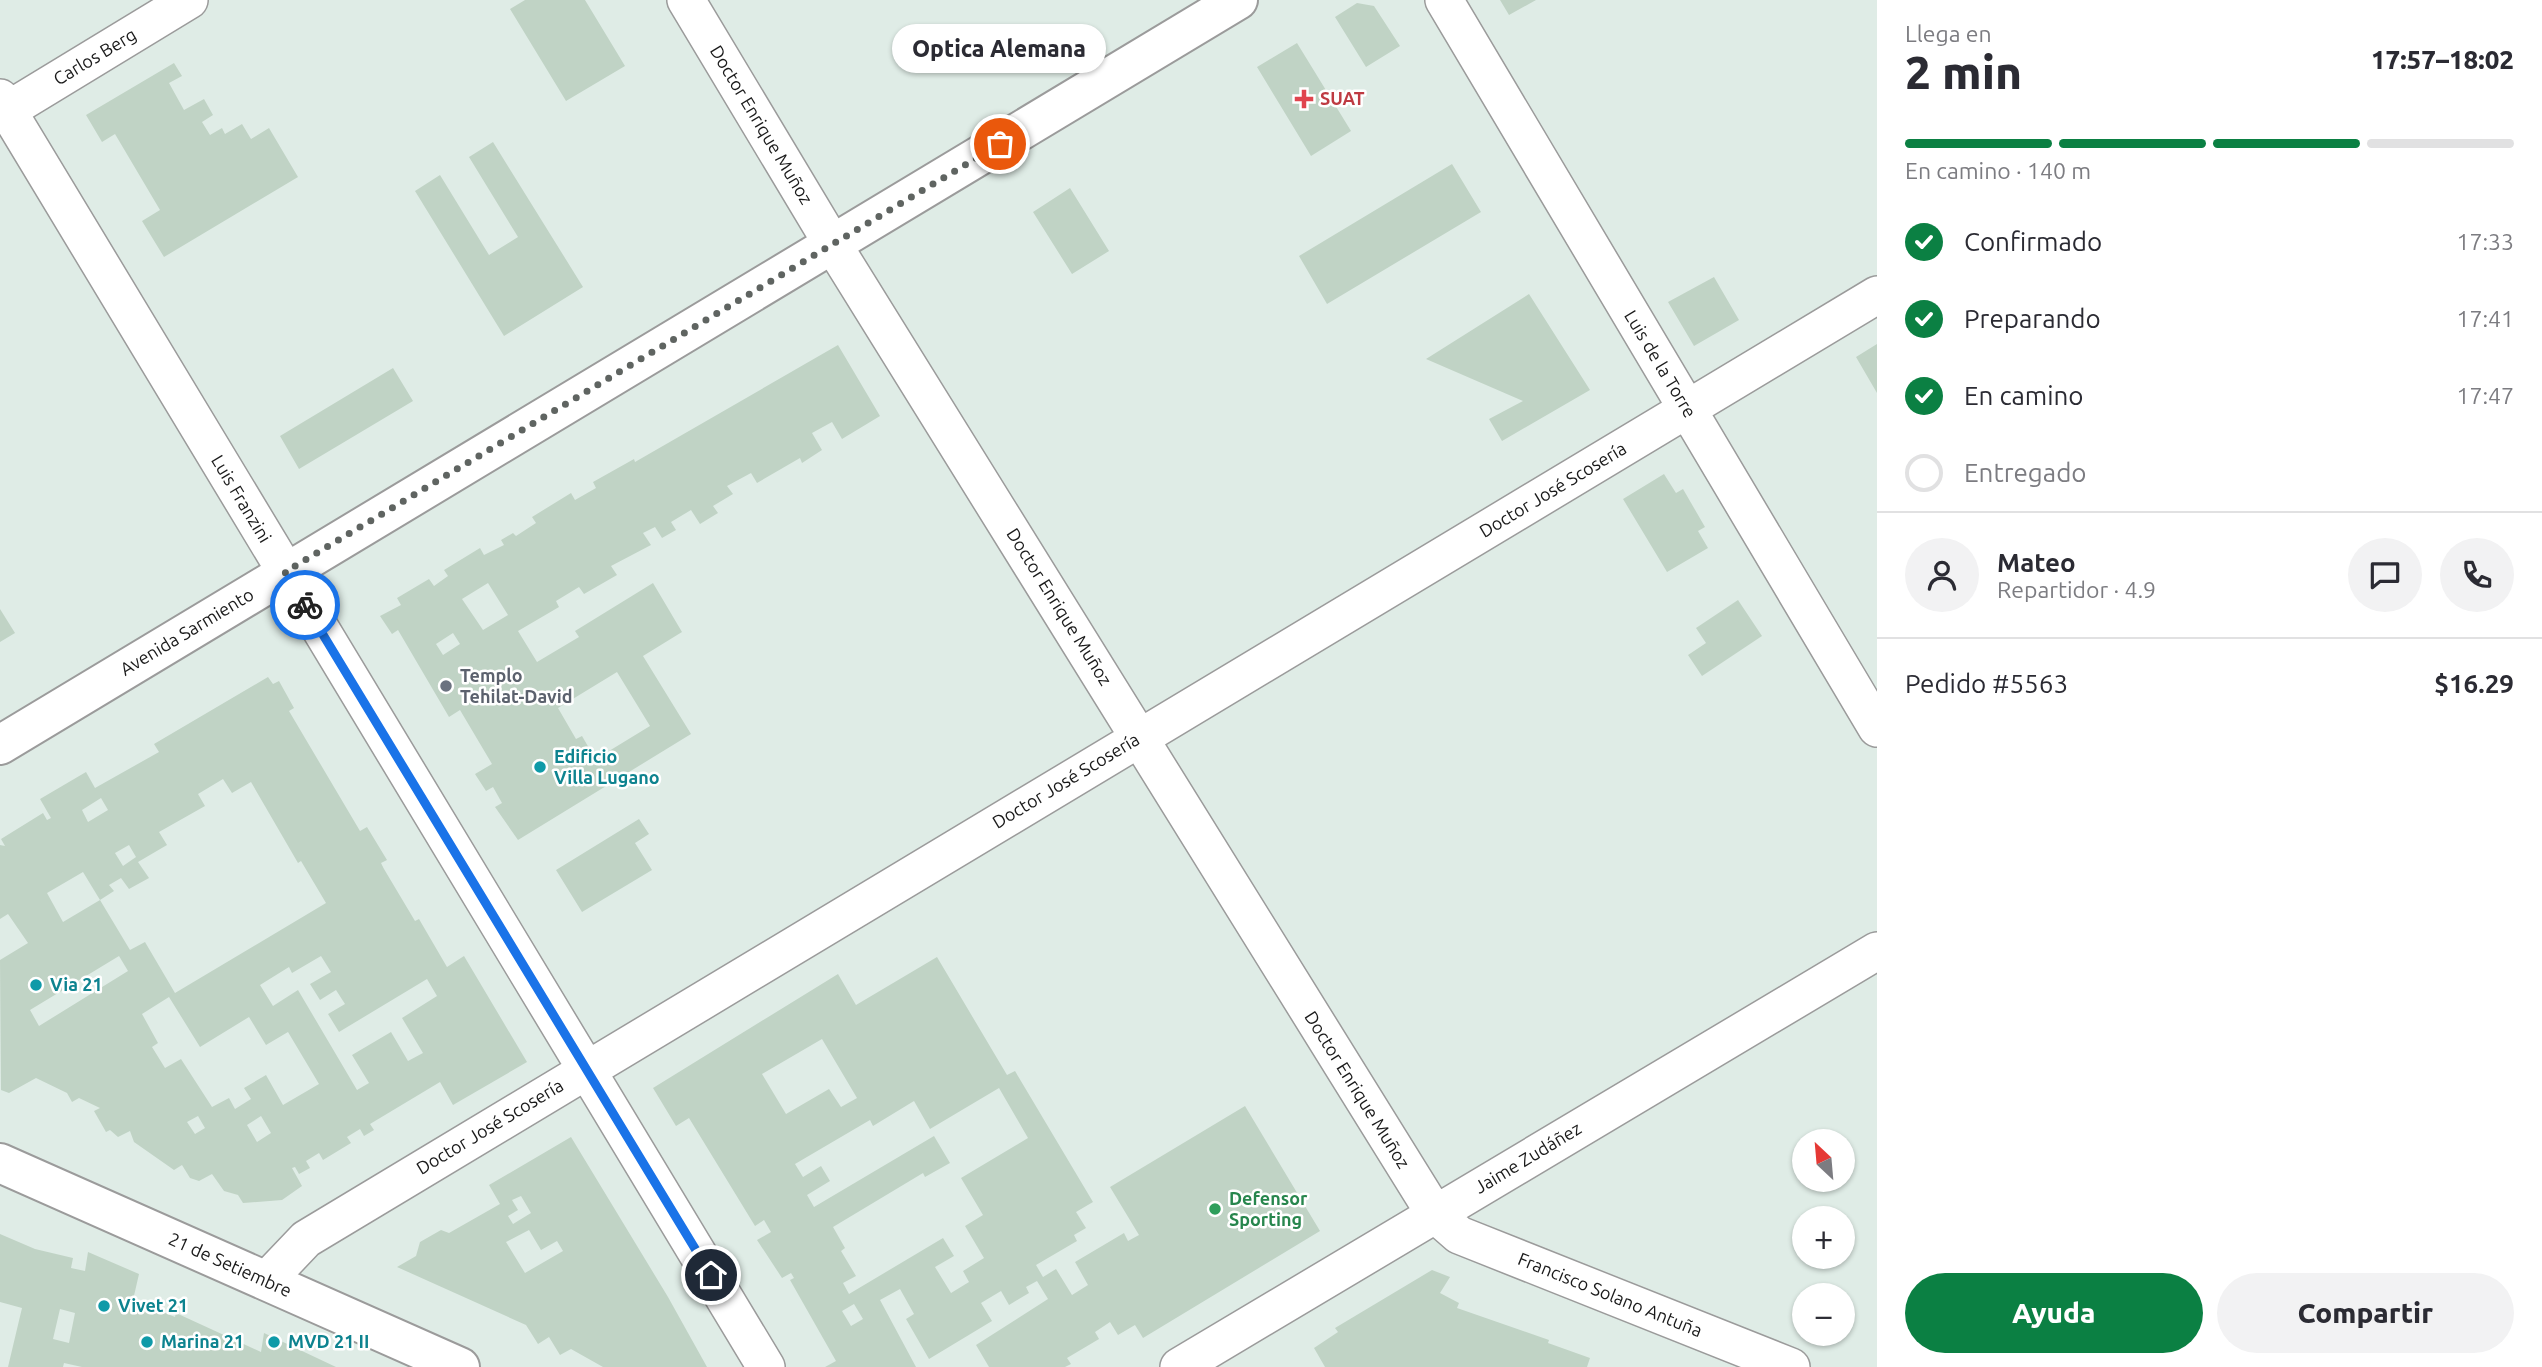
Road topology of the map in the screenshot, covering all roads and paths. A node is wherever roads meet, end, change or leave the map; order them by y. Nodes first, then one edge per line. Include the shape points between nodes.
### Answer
1 (189, 0) edge
2 (686, 0) edge
3 (1238, 0) edge
4 (1444, 0) edge
5 (2, 108) edge
6 (833, 245) junction
7 (1877, 295) edge
8 (1688, 410) junction
9 (285, 572) junction
10 (1877, 728) edge
11 (1140, 737) junction
12 (0, 745) edge
13 (1877, 951) edge
14 (587, 1068) junction
15 (0, 1163) edge
16 (1435, 1214) junction
17 (267, 1281) junction
18 (458, 1367) edge
19 (766, 1367) edge
20 (1179, 1367) edge
21 (1791, 1367) edge

1 - 5 street, Carlos Berg
2 - 6 street, Doctor Enrique Muñoz
3 - 6 street, Avenida Sarmiento
4 - 8 street, Luis de la Torre
5 - 9 street, Luis Franzini
6 - 9 street, Avenida Sarmiento
6 - 11 street, Doctor Enrique Muñoz
7 - 8 street, Doctor José Scosería
8 - 10 street, Luis de la Torre
8 - 11 street, Doctor José Scosería
9 - 12 street, Avenida Sarmiento
9 - 14 street, Luis Franzini
11 - 14 street, Doctor José Scosería
11 - 16 street, Doctor Enrique Muñoz
13 - 16 street, Jaime Zudáñez
14 - 17 street, Doctor José Scosería via 306,1239
14 - 19 street, Luis Franzini
15 - 17 street, 21 de Setiembre
16 - 20 street, Jaime Zudáñez
16 - 21 street, Francisco Solano Antuña via 1459,1235
17 - 18 street, 21 de Setiembre

